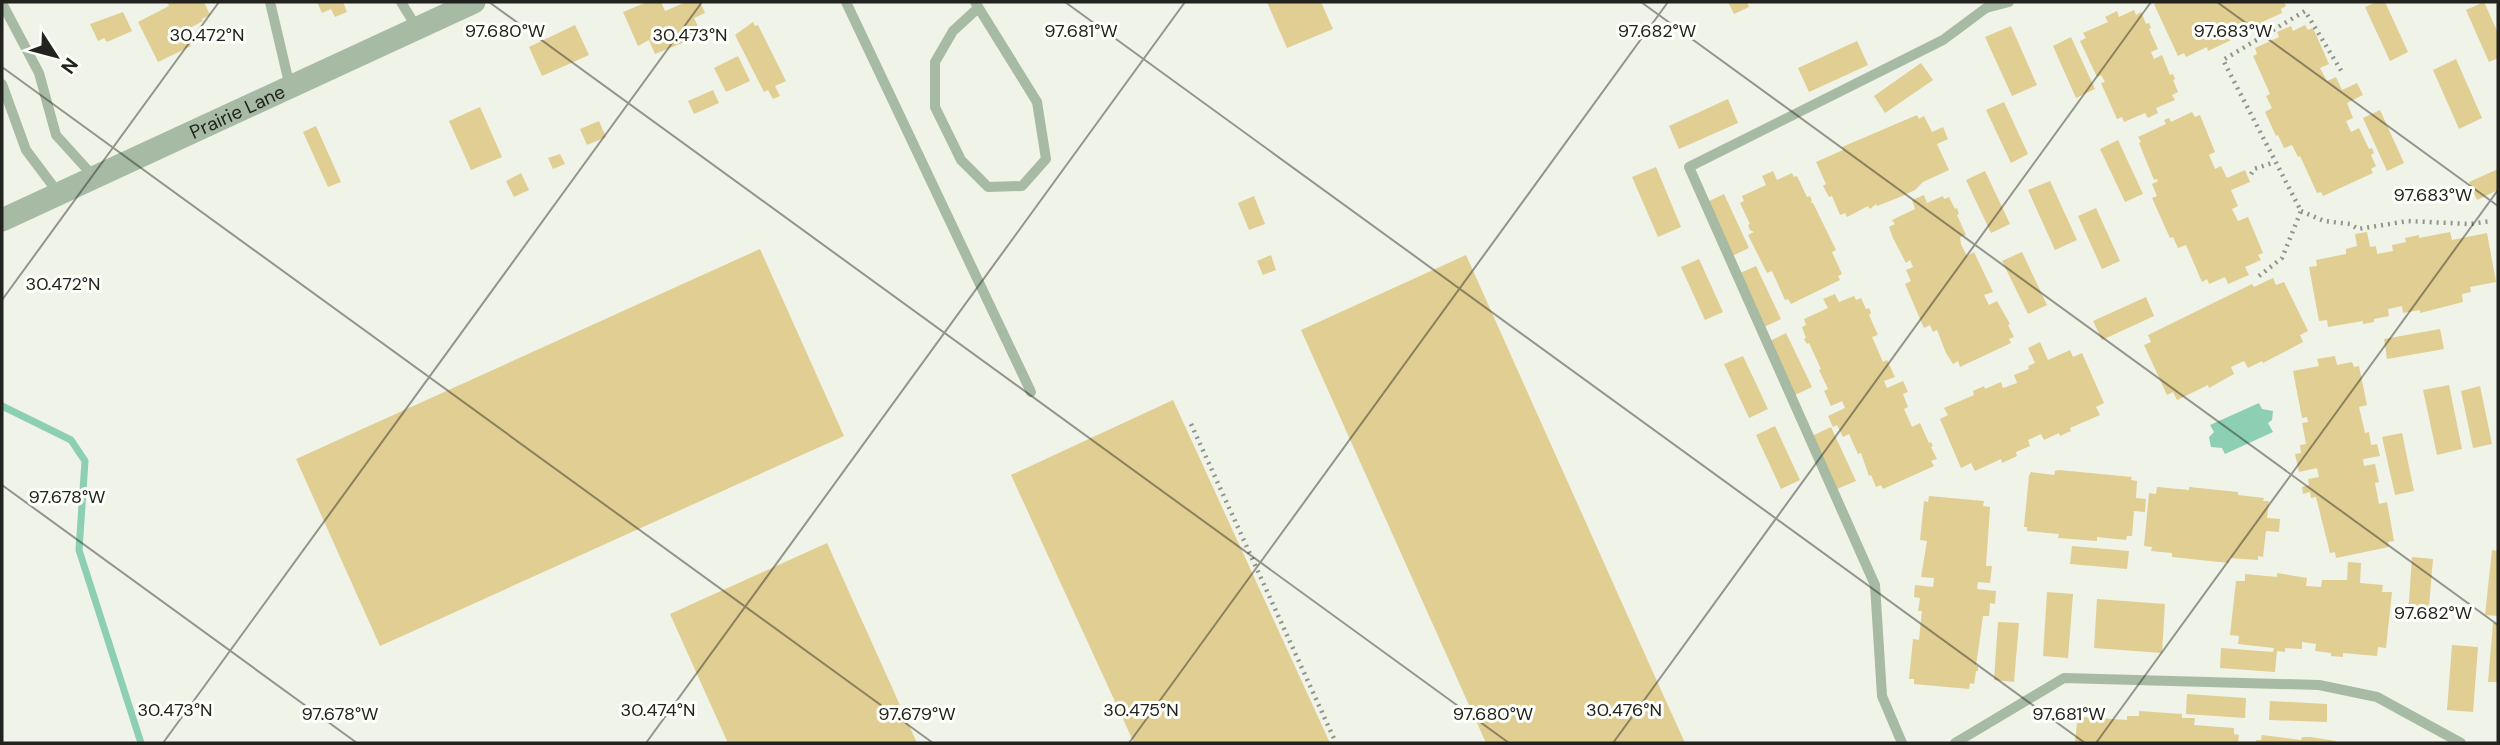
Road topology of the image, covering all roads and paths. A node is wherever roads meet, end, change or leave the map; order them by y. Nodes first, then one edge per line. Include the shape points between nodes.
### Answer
1 (270, 2) edge
2 (401, 2) edge
3 (474, 2) edge
4 (846, 2) edge
5 (2009, 2) edge
6 (2, 3) edge
7 (976, 5) edge
8 (417, 28) junction
9 (2342, 72) dead end
10 (2, 84) edge
11 (290, 87) junction
12 (2276, 162) junction
13 (2251, 174) dead end
14 (94, 177) junction
15 (59, 194) junction
16 (2301, 211) junction
17 (2, 220) edge
18 (2492, 221) dead end
19 (2259, 276) dead end
20 (1031, 392) dead end
21 (1191, 424) dead end
22 (1336, 743) edge
23 (1902, 743) edge
24 (1955, 743) edge
25 (2461, 743) edge

1 - 11 lane
2 - 8 lane
3 - 8 street, Prairie Lane
4 - 20 lane
5 - 23 lane via 1986,8 1943,40 1689,167 1875,585 1882,696
6 - 14 lane via 39,73 56,135
7 - 7 lane via 1037,102 1046,159 1022,187 988,187 961,160 935,107 935,62
8 - 11 street, Prairie Lane
9 - 12 path via 2305,11 2223,60
10 - 15 lane via 26,150
11 - 14 street, Prairie Lane
12 - 13 path
12 - 16 path
14 - 15 street, Prairie Lane
15 - 17 street, Prairie Lane
16 - 18 path via 2358,229 2409,221
16 - 19 path via 2282,258
21 - 22 path
24 - 25 lane via 2064,678 2319,685 2377,697

